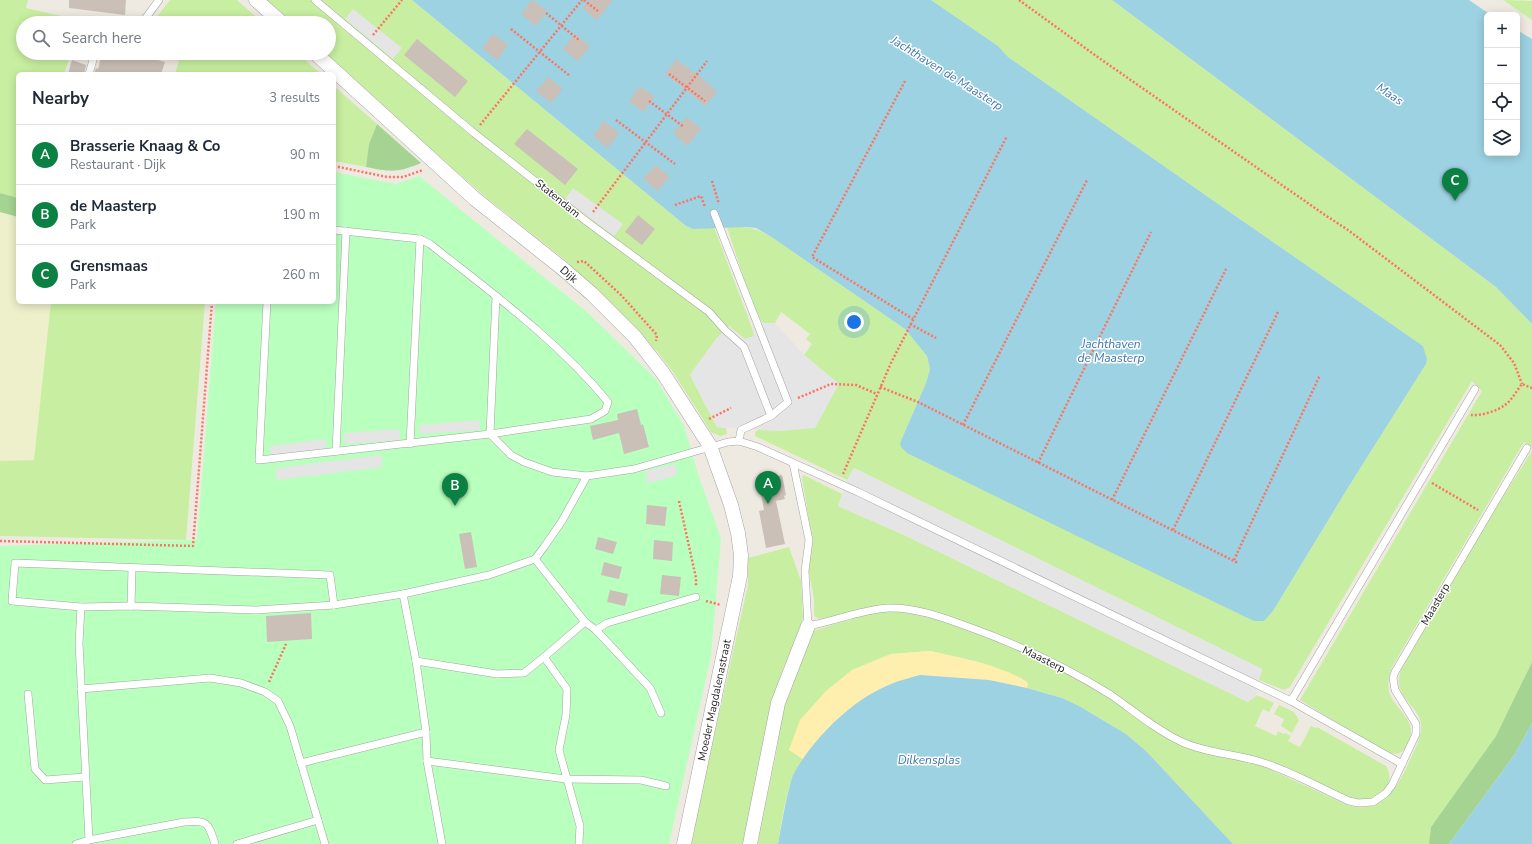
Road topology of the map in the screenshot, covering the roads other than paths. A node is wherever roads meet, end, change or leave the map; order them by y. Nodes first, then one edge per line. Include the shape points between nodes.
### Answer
1 (159, 0) edge
2 (256, 0) edge
3 (315, 0) edge
4 (147, 16) edge
5 (274, 16) edge
6 (334, 16) edge
7 (336, 18) edge
8 (93, 60) edge
9 (323, 60) edge
10 (90, 72) edge
11 (336, 72) edge
12 (336, 72) edge
13 (714, 213) dead end
14 (336, 230) edge
15 (346, 231) junction
16 (420, 238) junction
17 (496, 296) junction
18 (267, 304) edge
19 (1475, 389) dead end
20 (771, 416) junction
21 (490, 434) junction
22 (739, 441) junction
23 (410, 444) junction
24 (710, 446) junction
25 (1527, 448) dead end
26 (336, 451) junction
27 (793, 463) junction
28 (587, 476) junction
29 (741, 555) joint
30 (535, 559) junction
31 (132, 568) junction
32 (403, 594) junction
33 (696, 597) road end
34 (334, 605) junction
35 (131, 606) junction
36 (81, 607) junction
37 (585, 622) junction
38 (808, 626) junction
39 (596, 630) junction
40 (544, 657) junction
41 (416, 661) junction
42 (81, 689) junction
43 (28, 694) dead end
44 (1291, 700) junction
45 (661, 713) dead end
46 (426, 732) junction
47 (427, 761) junction
48 (302, 763) junction
49 (1402, 764) junction
50 (85, 777) junction
51 (566, 779) junction
52 (666, 786) dead end
53 (318, 820) junction
54 (89, 840) junction
55 (98, 841) edge
56 (76, 844) edge
57 (215, 844) edge
58 (237, 844) edge
59 (325, 844) edge
60 (442, 844) edge
61 (579, 844) edge
62 (684, 844) edge
63 (750, 844) edge

1 - 4 lane
2 - 5 street
3 - 6 lane, Statendam
7 - 20 lane, Statendam via 474,133 586,221 709,312 744,347
8 - 10 lane
9 - 11 street, Dijk
12 - 24 street, Dijk via 475,199 592,294 636,338 663,373
13 - 20 lane via 788,402
14 - 15 lane
15 - 16 lane
15 - 26 lane
16 - 17 lane
16 - 23 lane
17 - 21 lane
17 - 21 lane via 545,336 608,402 605,411 591,419
18 - 26 lane via 259,460
19 - 44 lane
20 - 22 lane via 741,430
21 - 23 lane
21 - 28 lane via 511,455 524,462 552,472
22 - 24 lane
22 - 27 lane
23 - 26 lane
24 - 28 lane via 634,469
24 - 29 street, Dijk via 731,505
25 - 49 lane, Maasterp via 1395,672 1395,690 1413,718 1416,728 1412,744
27 - 38 lane via 809,540 805,571
27 - 44 lane
28 - 30 lane via 562,521
29 - 62 street, Moeder Magdalenastraat via 740,576
30 - 32 lane via 489,575
30 - 37 lane
31 - 34 lane via 330,575
31 - 35 lane
31 - 36 lane via 15,563 12,600
32 - 34 lane
32 - 41 lane
33 - 39 lane via 608,623
34 - 35 lane via 256,610
35 - 36 lane
36 - 42 lane
37 - 39 lane
37 - 40 lane
38 - 49 lane, Maasterp via 888,608 915,610 950,620 1009,642 1065,668 1182,742 1263,762 1349,802 1366,803 1380,798 1392,785
38 - 63 street via 778,703
39 - 45 lane via 650,688
40 - 41 lane via 524,673 498,674
40 - 51 lane via 567,689 566,715 559,750
41 - 46 lane
42 - 48 lane via 210,678 265,692 278,701 290,726
42 - 50 lane
43 - 50 lane via 35,769 45,780
44 - 49 lane
46 - 47 lane
46 - 48 lane
47 - 51 lane
47 - 60 lane
48 - 53 lane
50 - 54 lane
51 - 52 lane via 641,780
51 - 61 lane via 580,826
53 - 58 lane
53 - 59 lane
54 - 55 lane
54 - 56 lane
55 - 57 lane via 200,820 209,826

